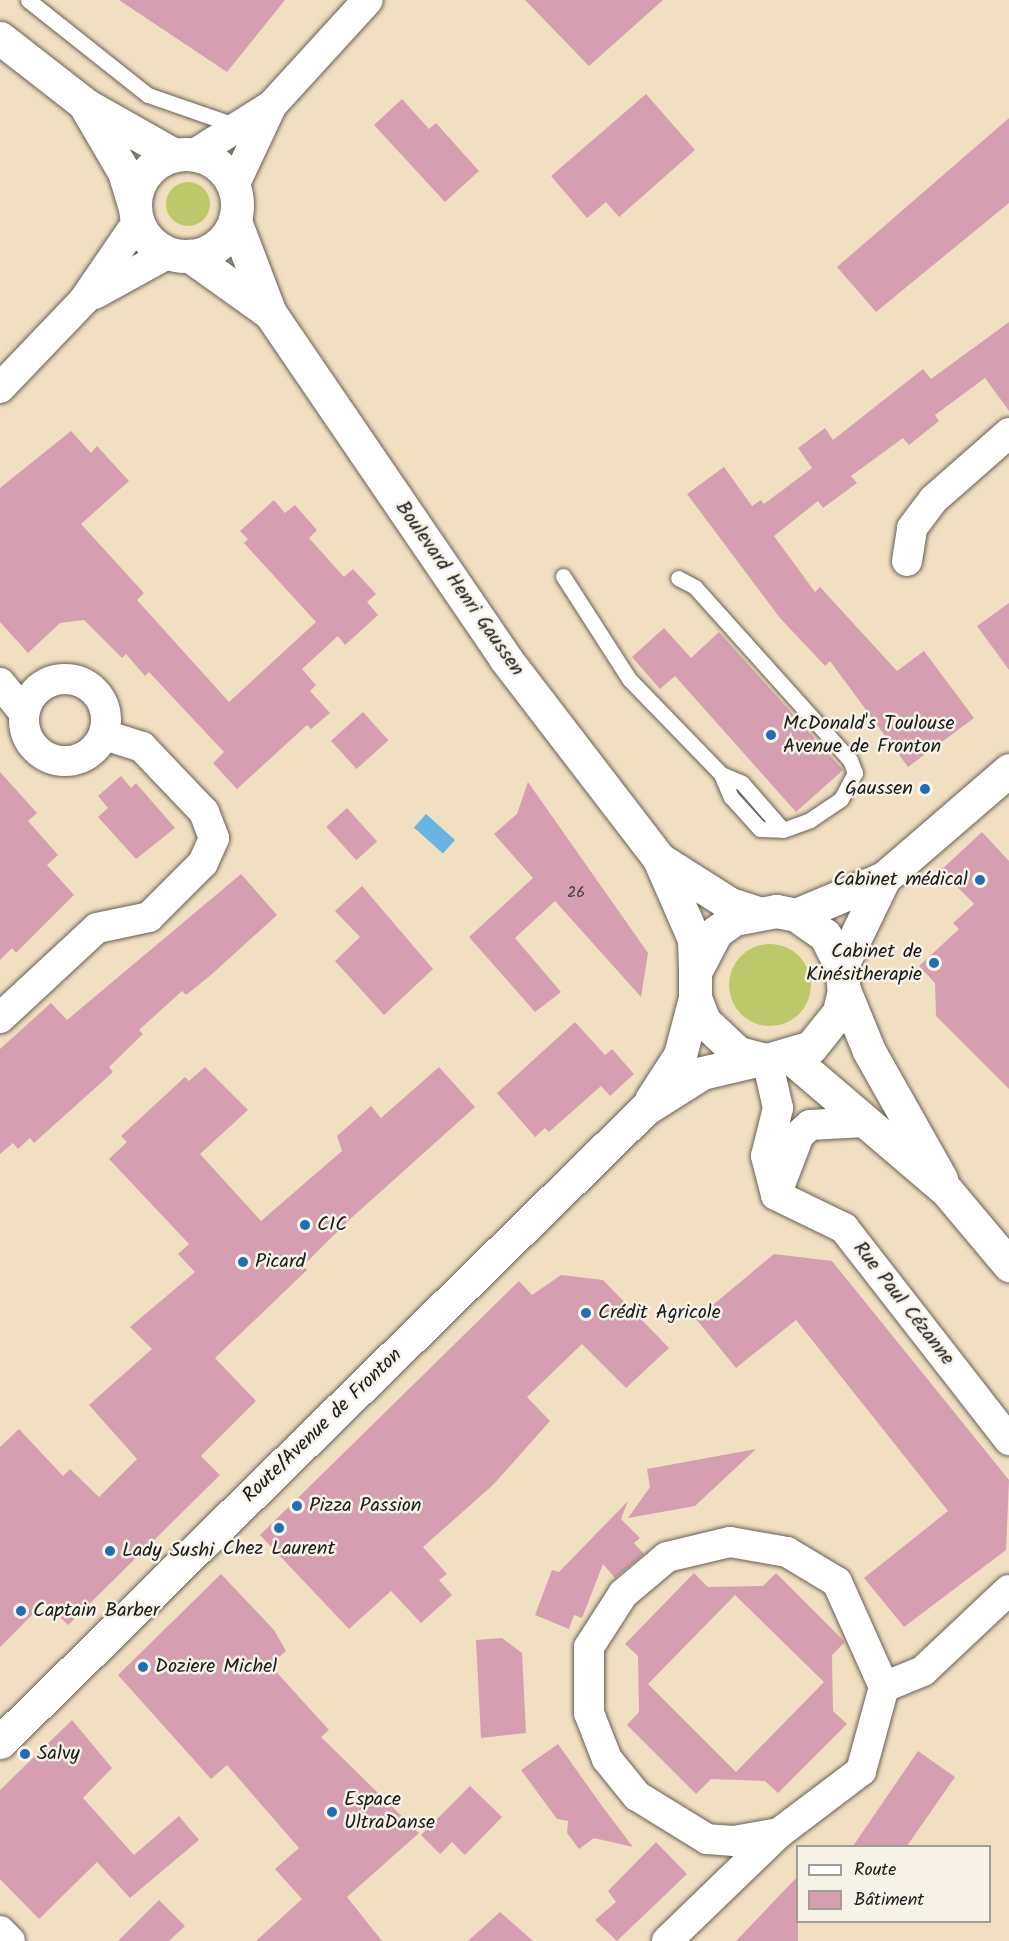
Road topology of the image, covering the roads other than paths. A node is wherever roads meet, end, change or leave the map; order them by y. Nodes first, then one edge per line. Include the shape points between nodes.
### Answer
1 (28, 0) edge
2 (368, 0) edge
3 (0, 38) edge
4 (86, 105) junction
5 (272, 105) junction
6 (237, 126) junction
7 (184, 155) junction
8 (234, 186) junction
9 (137, 214) junction
10 (235, 221) junction
11 (179, 255) junction
12 (84, 300) junction
13 (270, 313) junction
14 (0, 388) edge
15 (1009, 433) edge
16 (907, 561) dead end
17 (563, 576) dead end
18 (678, 578) dead end
19 (0, 683) edge
20 (24, 713) junction
21 (105, 735) junction
22 (1009, 770) edge
23 (659, 859) junction
24 (884, 878) junction
25 (755, 912) junction
26 (796, 915) junction
27 (843, 978) junction
28 (695, 985) junction
29 (0, 1018) edge
30 (773, 1059) junction
31 (645, 1109) junction
32 (864, 1122) junction
33 (947, 1191) junction
34 (776, 1195) junction
35 (1009, 1265) edge
36 (1009, 1440) edge
37 (1009, 1590) edge
38 (884, 1687) junction
39 (1, 1738) edge
40 (779, 1833) junction
41 (0, 1931) edge
42 (10, 1941) edge
43 (667, 1941) edge

1 - 6 lane via 148,95
2 - 5 street
3 - 4 street, Boulevard Henri Gaussen
4 - 7 street, Boulevard Henri Gaussen
4 - 9 street, Boulevard Henri Gaussen via 124,172
5 - 6 street
5 - 8 street
6 - 7 street
7 - 8 street, Boulevard Henri Gaussen via 217,165
7 - 9 street via 146,174
8 - 10 street, Boulevard Henri Gaussen
9 - 11 street, Boulevard Henri Gaussen via 145,235
9 - 12 street
10 - 11 street via 218,246
10 - 13 street, Boulevard Henri Gaussen
11 - 12 street
11 - 13 street, Boulevard Henri Gaussen
12 - 14 street
13 - 23 street, Boulevard Henri Gaussen via 499,649
15 - 16 street via 934,499 912,528
17 - 18 lane via 629,680 721,774 730,797 760,830 783,830 841,799 855,773 850,760 695,587
19 - 20 street
20 - 21 street via 33,746 54,760 80,759
20 - 21 street via 32,695 47,682 66,678 85,684 100,697 107,715
21 - 29 street via 142,747 204,812 214,838 203,864 149,917 97,928
22 - 24 street
23 - 25 street, Boulevard Henri Gaussen via 730,904
23 - 28 street, Boulevard Henri Gaussen via 694,939
24 - 26 street
24 - 27 street
25 - 26 street
25 - 28 street via 716,932
26 - 27 street via 825,935
27 - 30 street via 827,1032
27 - 33 street via 869,1051
28 - 30 street via 718,1040
28 - 31 street via 680,1055
30 - 31 street via 702,1073
30 - 32 street
30 - 34 street via 778,1108 766,1156
31 - 39 street, Route/Avenue de Fronton
32 - 33 street
32 - 34 street via 810,1125 799,1135
33 - 35 street
34 - 36 street, Rue Paul Cézanne via 844,1228
37 - 38 street via 922,1671
38 - 40 street via 861,1771
38 - 40 street via 837,1582 787,1552 730,1542 667,1557 623,1594 589,1647 589,1713 606,1759 638,1796 707,1839 734,1841
40 - 43 street
41 - 42 street

